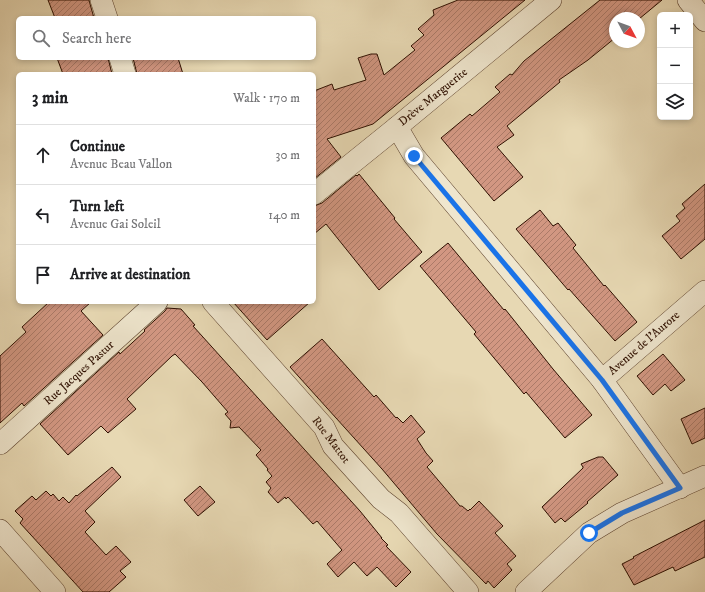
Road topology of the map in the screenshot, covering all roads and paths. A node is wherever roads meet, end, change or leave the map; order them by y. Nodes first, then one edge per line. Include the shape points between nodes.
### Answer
1 (101, 0) edge
2 (551, 0) edge
3 (688, 0) edge
4 (106, 16) edge
5 (705, 21) edge
6 (121, 60) edge
7 (124, 72) edge
8 (397, 127) junction
9 (316, 192) edge
10 (705, 291) edge
11 (155, 304) edge
12 (215, 304) edge
13 (602, 380) junction
14 (0, 444) edge
15 (705, 476) edge
16 (680, 488) junction
17 (0, 530) edge
18 (55, 592) edge
19 (468, 592) edge
20 (526, 592) edge

1 - 4 street
2 - 8 street, Drève Marguerite
3 - 5 street
6 - 7 street
8 - 9 street, Drève Marguerite
8 - 13 street via 414,156
10 - 13 street, Avenue de l'Aurore
11 - 14 street, Rue Jacques Pastur
12 - 19 street, Rue Mattot via 324,427 333,446 381,498 399,513
13 - 16 street
15 - 16 street
16 - 20 street via 622,513 589,533
17 - 18 street

